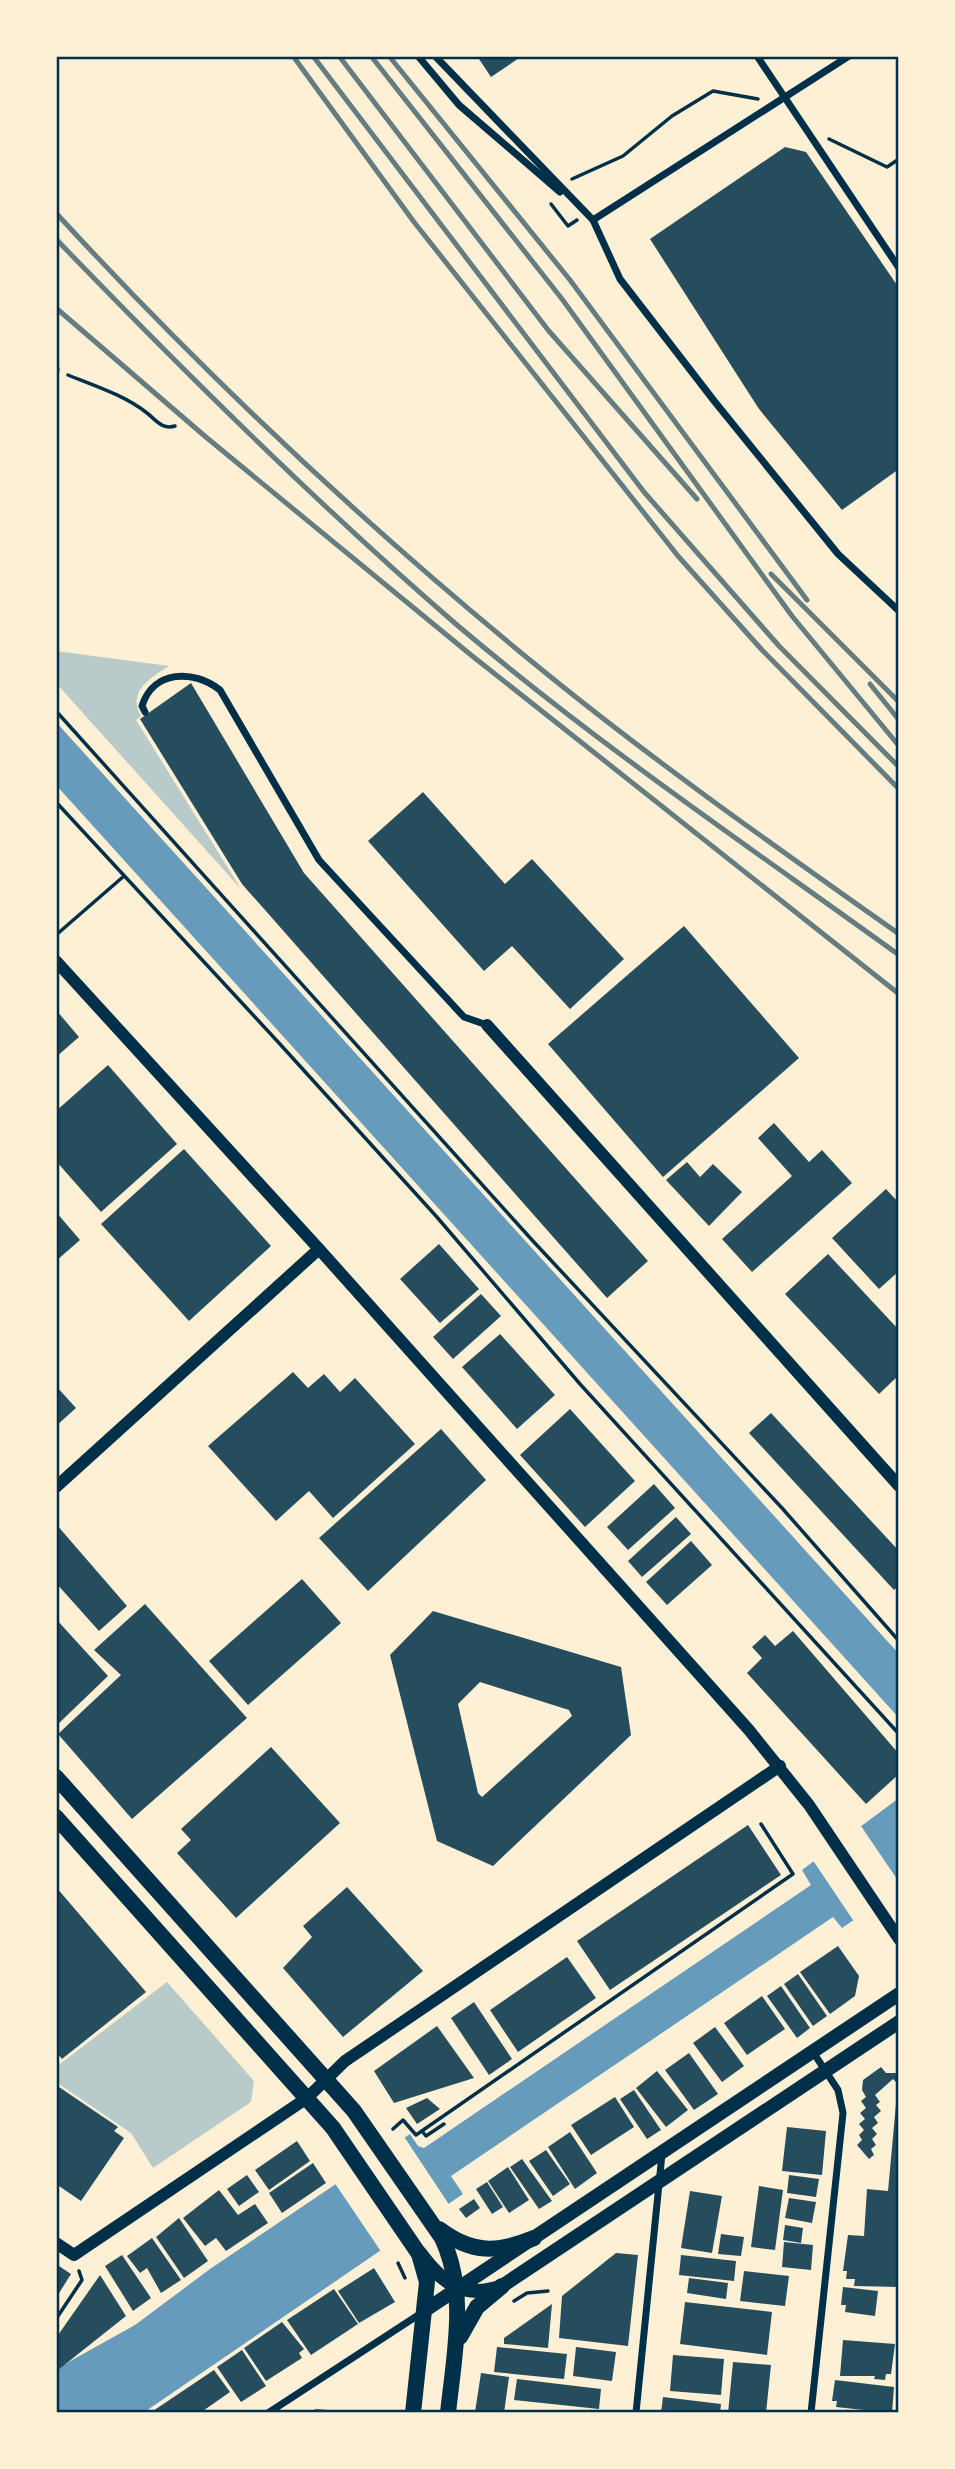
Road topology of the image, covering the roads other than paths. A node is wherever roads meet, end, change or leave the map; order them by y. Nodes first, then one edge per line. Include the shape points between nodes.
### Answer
1 (418, 56) edge
2 (435, 56) edge
3 (757, 56) edge
4 (849, 56) edge
5 (784, 97) junction
6 (593, 220) junction
7 (899, 268) edge
8 (899, 611) edge
9 (145, 712) dead end
10 (56, 961) edge
11 (487, 1025) joint
12 (319, 1249) junction
13 (56, 1486) edge
14 (899, 1486) edge
15 (780, 1766) junction
16 (56, 1777) edge
17 (56, 1817) edge
18 (899, 1939) edge
19 (899, 1994) edge
20 (899, 2022) edge
21 (813, 2052) junction
22 (825, 2071) junction
23 (327, 2079) junction
24 (307, 2098) junction
25 (662, 2154) junction
26 (659, 2184) junction
27 (430, 2220) junction
28 (408, 2235) junction
29 (534, 2238) junction
30 (56, 2243) edge
31 (502, 2286) junction
32 (457, 2290) junction
33 (424, 2311) junction
34 (454, 2350) junction
35 (268, 2413) edge
36 (413, 2413) edge
37 (448, 2413) edge
38 (636, 2413) edge
39 (811, 2413) edge

1 - 6 street via 459,105
2 - 6 street
3 - 5 street
4 - 5 street
5 - 6 street
5 - 7 street
6 - 8 street via 620,279 715,402 838,554
9 - 11 street via 146,694 172,676 195,678 220,690 319,860 464,1017
10 - 12 street
11 - 14 street
12 - 13 street
12 - 15 street
15 - 18 street
15 - 23 street via 345,2061
16 - 23 main road
17 - 24 main road
19 - 21 main road
20 - 22 main road
21 - 22 street
21 - 25 main road
22 - 26 main road
22 - 39 street via 838,2090 843,2113
23 - 24 street
23 - 27 main road
24 - 28 main road
24 - 30 street via 74,2255
25 - 26 street
25 - 29 main road
26 - 31 main road
26 - 38 street
27 - 29 main road via 450,2238 480,2250 512,2247
27 - 32 main road via 450,2254
28 - 32 main road via 436,2274
28 - 33 main road via 427,2273
29 - 32 main road
31 - 32 main road
31 - 34 main road via 477,2307
32 - 33 main road
32 - 34 main road
33 - 35 street
33 - 36 main road
34 - 37 main road

